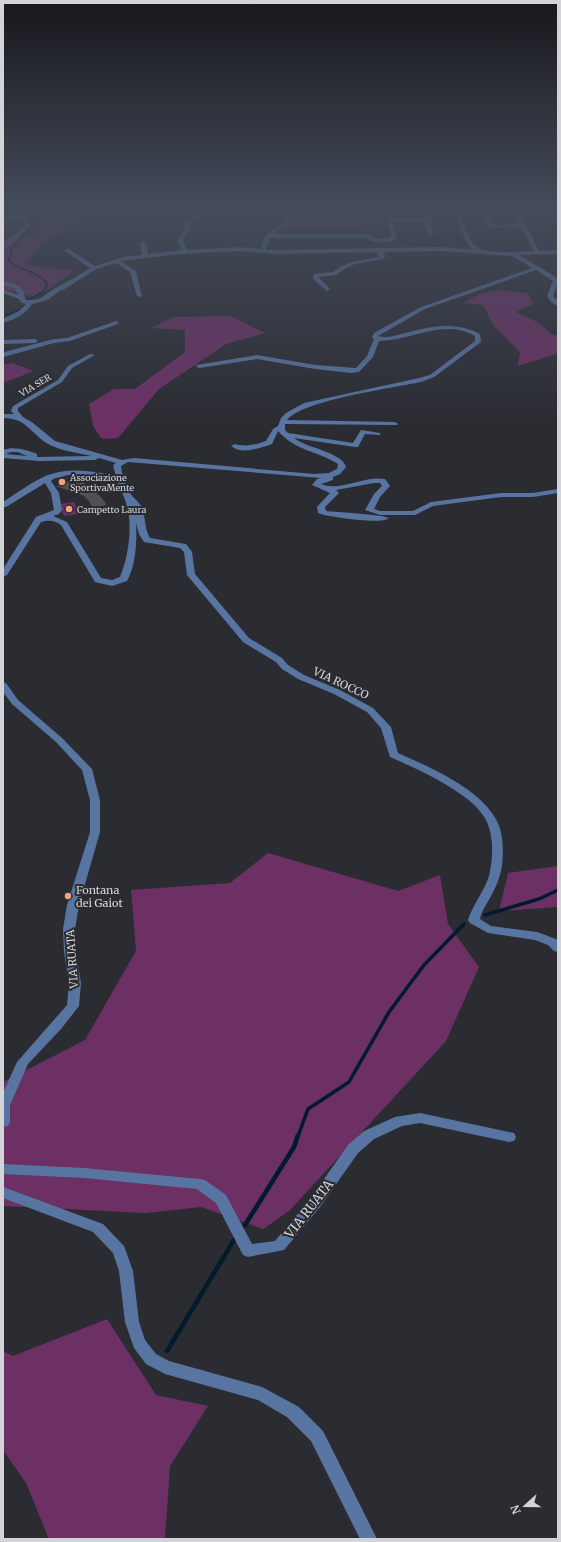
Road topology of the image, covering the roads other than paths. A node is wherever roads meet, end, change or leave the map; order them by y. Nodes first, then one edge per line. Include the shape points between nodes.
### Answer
1 (76, 280) edge
2 (135, 280) edge
3 (316, 280) edge
4 (504, 280) edge
5 (555, 280) edge
6 (3, 283) edge
7 (327, 289) dead end
8 (3, 291) edge
9 (140, 296) dead end
10 (26, 301) junction
11 (556, 302) edge
12 (3, 321) edge
13 (116, 323) dead end
14 (45, 337) dead end
15 (377, 338) junction
16 (6, 342) edge
17 (3, 348) edge
18 (3, 355) edge
19 (92, 355) dead end
20 (199, 366) dead end
21 (3, 416) edge
22 (20, 417) junction
23 (395, 424) dead end
24 (282, 425) junction
25 (378, 434) dead end
26 (285, 435) junction
27 (235, 446) dead end
28 (3, 453) edge
29 (3, 456) edge
30 (107, 458) junction
31 (39, 459) junction
32 (121, 462) junction
33 (340, 471) junction
34 (50, 477) junction
35 (120, 479) junction
36 (328, 488) junction
37 (558, 491) edge
38 (127, 495) junction
39 (3, 505) edge
40 (416, 513) junction
41 (39, 520) junction
42 (3, 575) edge
43 (3, 685) edge
44 (558, 948) edge
45 (3, 1106) edge
46 (3, 1122) edge
47 (509, 1137) dead end
48 (3, 1168) edge
49 (3, 1192) edge
50 (369, 1539) edge

1 - 10 street via 46,298
2 - 9 street
3 - 7 street
4 - 15 street via 418,310 376,334
5 - 11 street via 550,292 551,298
6 - 10 street via 17,287
8 - 10 street
10 - 12 street via 27,308 21,314
13 - 18 street via 68,340 54,341
14 - 16 street via 33,342
15 - 20 street via 370,356 358,370 322,368 257,357
15 - 24 street via 388,339 445,328 469,330 478,336 478,342 432,376 302,406 285,417
16 - 17 street via 11,344
19 - 22 street, VIA SER via 70,367 60,381 15,407 14,411
21 - 22 street
22 - 30 street via 52,443
23 - 24 street
24 - 26 street via 281,430
24 - 27 street via 275,430 269,442 246,449
25 - 26 street via 363,431 355,445
26 - 33 street via 304,449 336,460 341,464
28 - 31 street via 8,450 19,450
29 - 31 street
30 - 31 street
30 - 32 street
32 - 33 street via 134,460 314,476
32 - 35 street, VIA ROCCO via 117,465
33 - 36 street via 316,485
34 - 35 street via 76,472
34 - 39 street
34 - 41 street via 47,481 55,493 58,510
35 - 38 street, VIA ROCCO
36 - 40 street via 335,493 321,507 324,513 369,518 409,518 416,516
36 - 40 street via 373,480 382,481 386,486 369,510 395,514
37 - 40 street via 431,504
38 - 41 street, VIA ROCCO via 132,512 128,572 119,582 104,583 98,580 60,520
38 - 44 street, VIA ROCCO via 136,502 140,512 142,533 147,540 183,546 188,552 191,575 246,640 279,660 301,678 337,692 370,710 386,727 394,755 445,781 477,802 490,817 497,840 497,859 487,895 476,909 474,920 488,929 537,936 552,942
41 - 42 street
43 - 45 street, VIA RUATA via 15,702 59,740 87,769 95,800 95,832 73,905 69,929 75,983 73,1006 22,1062
45 - 46 street, VIA RUATA
47 - 48 street, VIA RUATA via 420,1118 400,1121 369,1134 353,1149 316,1203 280,1246 248,1251 221,1200 200,1184
49 - 50 street via 98,1228 119,1250 126,1271 132,1322 139,1343 150,1359 165,1368 262,1394 293,1412 317,1436

